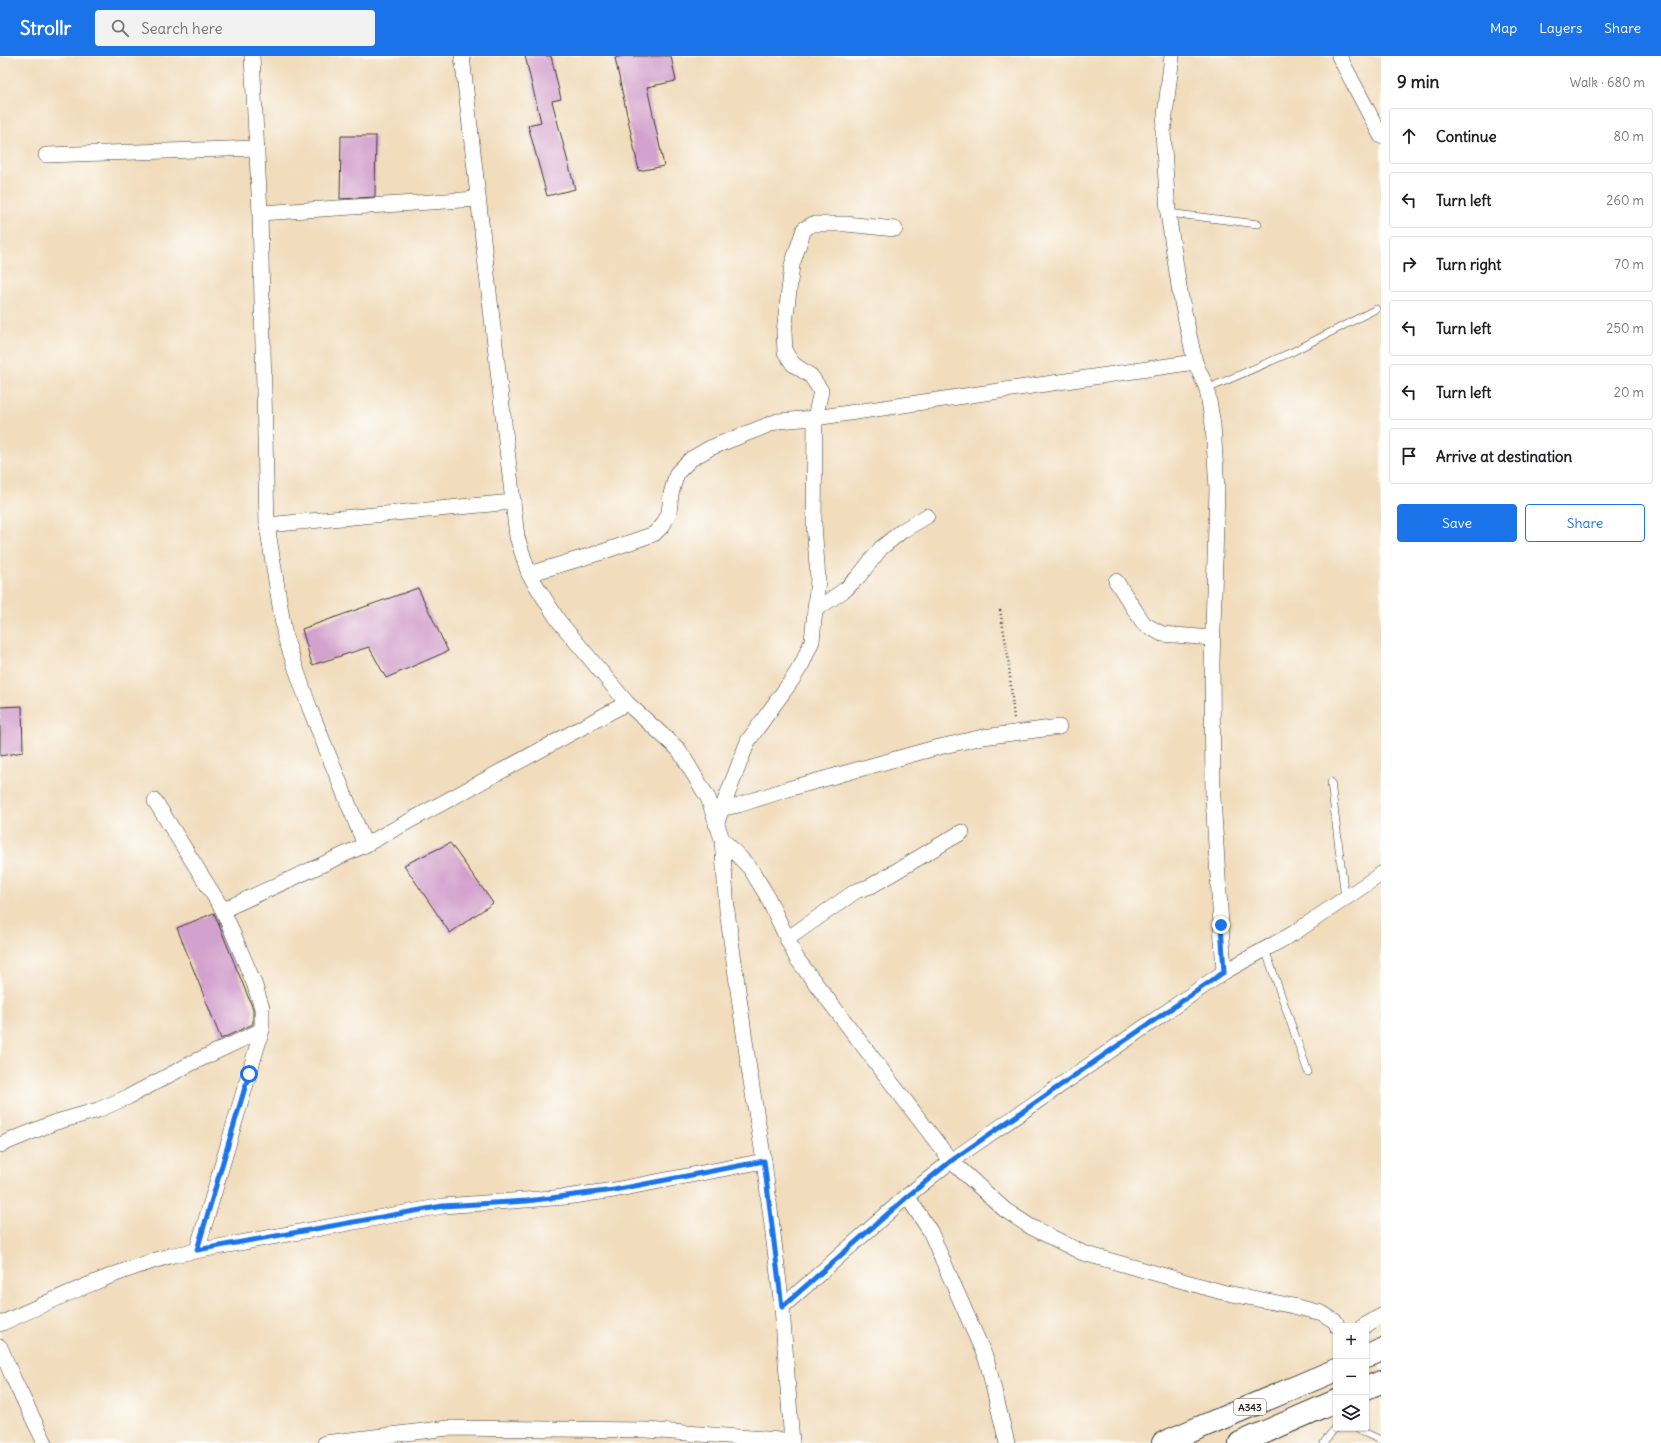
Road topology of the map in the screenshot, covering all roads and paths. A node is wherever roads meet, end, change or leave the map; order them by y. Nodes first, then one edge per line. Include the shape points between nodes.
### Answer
1 (252, 56) edge
2 (462, 56) edge
3 (1172, 56) edge
4 (1339, 56) edge
5 (1381, 136) edge
6 (257, 148) junction
7 (46, 155) dead end
8 (477, 199) junction
9 (260, 213) junction
10 (1168, 213) junction
11 (1258, 224) dead end
12 (895, 229) dead end
13 (1376, 309) dead end
14 (1195, 362) junction
15 (1207, 389) junction
16 (815, 418) junction
17 (513, 502) junction
18 (927, 516) dead end
19 (267, 525) junction
20 (529, 574) junction
21 (1116, 581) dead end
22 (815, 610) junction
23 (1000, 610) dead end
24 (1212, 638) junction
25 (627, 702) junction
26 (1058, 727) dead end
27 (1015, 732) junction
28 (1331, 782) dead end
29 (155, 801) dead end
30 (724, 808) junction
31 (716, 824) junction
32 (962, 832) dead end
33 (722, 839) junction
34 (365, 845) junction
35 (1381, 874) edge
36 (1345, 898) junction
37 (223, 910) junction
38 (786, 939) junction
39 (1265, 949) junction
40 (1224, 972) junction
41 (262, 1030) junction
42 (1308, 1072) dead end
43 (0, 1145) edge
44 (764, 1161) junction
45 (951, 1161) junction
46 (908, 1196) junction
47 (197, 1250) junction
48 (782, 1307) junction
49 (1381, 1316) edge
50 (1336, 1323) edge
51 (1369, 1323) edge
52 (0, 1324) edge
53 (0, 1347) edge
54 (1381, 1350) edge
55 (1369, 1356) edge
56 (1333, 1371) edge
57 (1381, 1382) edge
58 (1369, 1387) edge
59 (1333, 1404) edge
60 (1333, 1430) edge
61 (1362, 1431) edge
62 (1381, 1440) edge
63 (792, 1442) edge
64 (45, 1443) edge
65 (325, 1443) edge
66 (1008, 1443) edge
67 (1163, 1443) edge
68 (1240, 1443) edge
69 (1324, 1443) edge

1 - 6 street
2 - 8 street
3 - 10 street via 1163,132
4 - 5 street
6 - 7 street
6 - 9 street
8 - 9 street
8 - 17 street
9 - 19 street
10 - 11 lane
10 - 14 street via 1180,293
12 - 16 street via 846,224 813,224 804,229 792,265 784,332 785,352 793,364 811,376 821,391
13 - 15 lane via 1292,352
14 - 15 street
14 - 16 street
15 - 24 street via 1213,425 1217,489
16 - 20 street via 778,421 710,448 691,460 677,473 669,513 663,525 654,534
16 - 22 street via 814,524 818,579
17 - 19 street
17 - 20 street via 517,537
18 - 22 street via 881,548 846,589
19 - 34 street via 285,637 310,709
20 - 25 street via 558,620
21 - 24 street via 1144,624 1162,634
22 - 30 street via 812,640 802,664 748,741
23 - 27 path via 1008,656
24 - 40 street via 1213,798
25 - 31 street via 679,750 708,798
25 - 34 street
26 - 27 street
27 - 30 street via 935,748
28 - 36 lane
29 - 37 street
30 - 31 street
31 - 33 street
32 - 38 street via 871,886 856,891
33 - 38 street via 750,868 766,894
33 - 44 street via 728,919
34 - 37 street
35 - 36 street
36 - 39 street via 1294,933
37 - 41 street via 254,983 262,1008
38 - 45 street via 797,959
39 - 40 street
39 - 42 lane
40 - 45 street
41 - 43 street via 122,1100 53,1123
41 - 47 street
44 - 47 street via 614,1190 535,1200 443,1206
44 - 48 street
45 - 46 street
45 - 50 street via 1005,1210 1082,1253 1222,1292 1322,1313
46 - 48 street
46 - 66 street via 930,1231 987,1361
47 - 52 street via 142,1264 61,1296
48 - 63 street
49 - 51 street
53 - 64 street
54 - 55 highway
56 - 67 highway, A343
57 - 58 highway
59 - 68 highway, A343
60 - 69 lane
61 - 62 lane
63 - 65 street via 647,1430 448,1428

